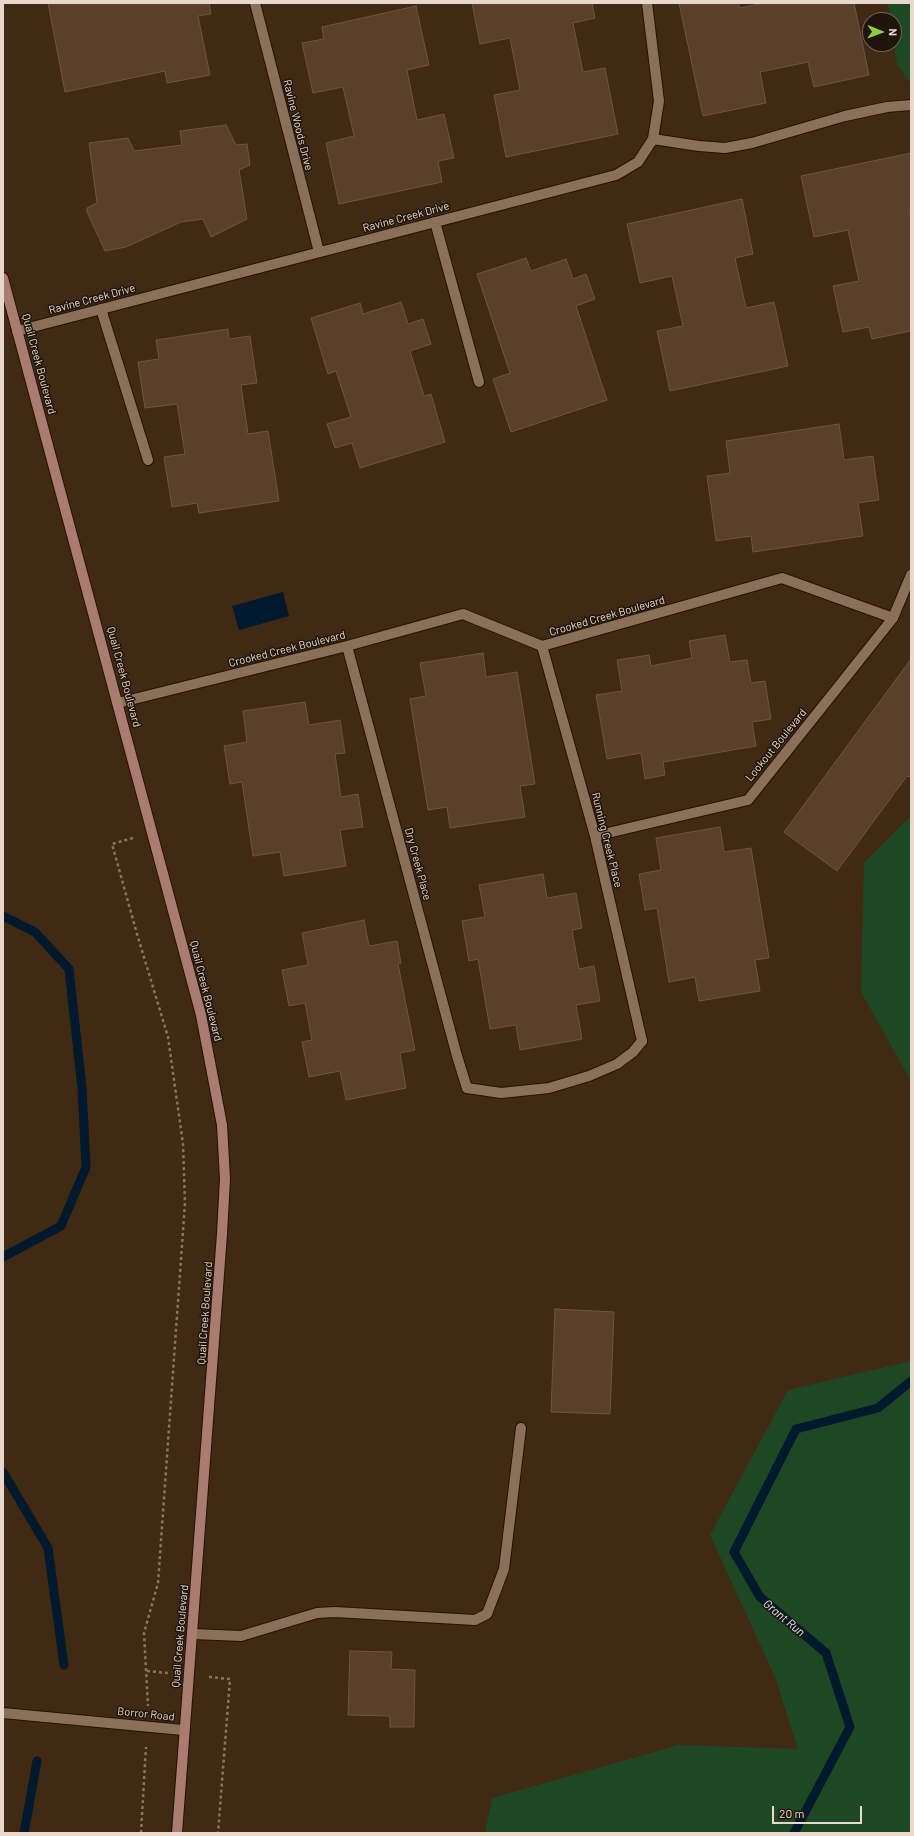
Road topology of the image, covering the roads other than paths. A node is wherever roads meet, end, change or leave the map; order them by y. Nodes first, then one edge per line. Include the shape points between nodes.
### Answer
1 (255, 3) edge
2 (646, 3) edge
3 (911, 105) edge
4 (653, 139) junction
5 (434, 222) junction
6 (319, 252) junction
7 (3, 278) edge
8 (101, 309) junction
9 (18, 331) junction
10 (479, 382) dead end
11 (148, 460) dead end
12 (911, 575) edge
13 (892, 618) junction
14 (347, 646) junction
15 (542, 646) junction
16 (118, 703) junction
17 (595, 836) junction
18 (642, 1041) joint
19 (521, 1428) dead end
20 (193, 1634) junction
21 (3, 1713) edge
22 (184, 1730) junction
23 (177, 1833) edge

1 - 6 street, Ravine Woods Drive
2 - 4 street, Ravine Creek Drive via 659,101
3 - 4 street via 886,107 845,116 752,143 725,148
4 - 5 street, Ravine Creek Drive via 638,162 616,175
5 - 6 street, Ravine Creek Drive
5 - 10 street
6 - 8 street, Ravine Creek Drive
7 - 9 street, Quail Creek Boulevard
8 - 9 street, Ravine Creek Drive
8 - 11 street
9 - 16 street, Quail Creek Boulevard
12 - 13 street, Lookout Boulevard
13 - 15 street, Crooked Creek Boulevard via 782,578
13 - 17 street, Lookout Boulevard via 748,800
14 - 15 street, Crooked Creek Boulevard via 463,614
14 - 16 street, Crooked Creek Boulevard
14 - 18 street, Dry Creek Place via 467,1088 501,1093 549,1088 617,1064 633,1052
15 - 17 street, Running Creek Place
16 - 20 street, Quail Creek Boulevard via 201,1015 222,1125 225,1179 222,1234
17 - 18 street, Running Creek Place
19 - 20 street via 504,1569 487,1614 475,1620 317,1613 241,1636
20 - 22 street, Quail Creek Boulevard
21 - 22 street, Borror Road
22 - 23 street, Borror Road

